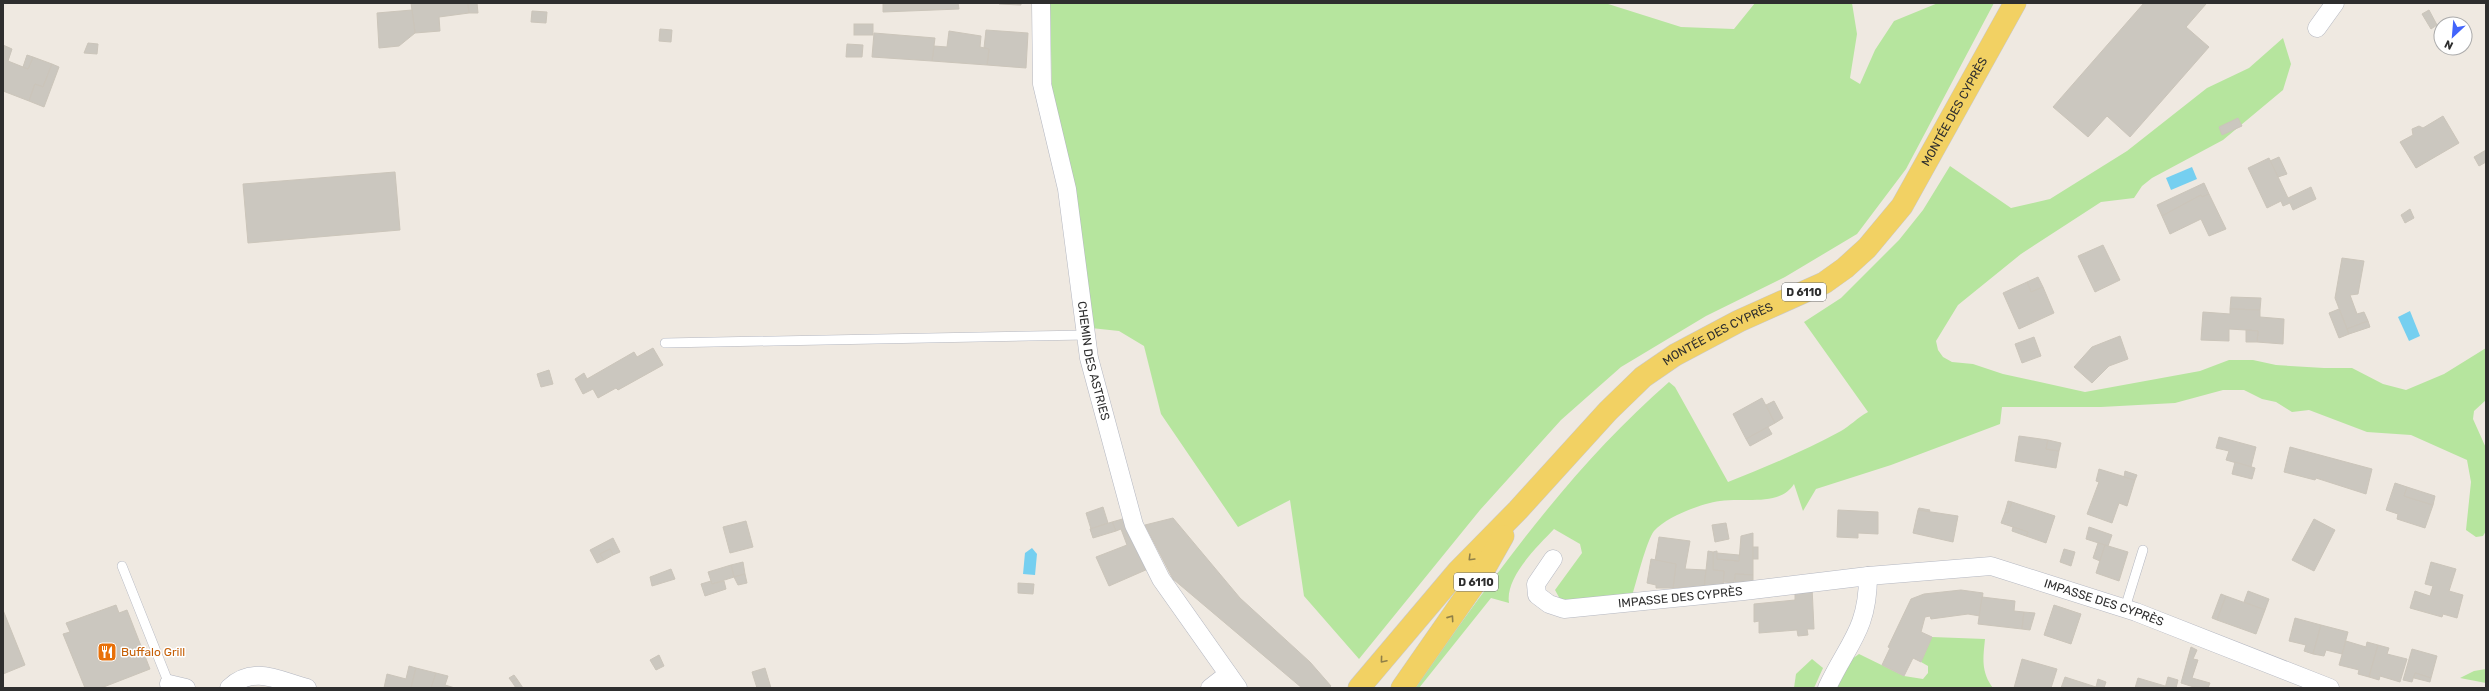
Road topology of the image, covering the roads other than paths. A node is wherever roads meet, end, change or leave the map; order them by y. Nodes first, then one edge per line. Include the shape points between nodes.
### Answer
1 (1042, 3) edge
2 (2015, 3) edge
3 (2335, 3) edge
4 (2317, 28) dead end
5 (1086, 335) junction
6 (666, 343) dead end
7 (1518, 510) junction
8 (2143, 550) dead end
9 (1553, 559) dead end
10 (122, 566) dead end
11 (1868, 576) junction
12 (2125, 608) junction
13 (1228, 674) junction
14 (174, 687) edge
15 (228, 688) edge
16 (306, 688) edge
17 (1210, 688) edge
18 (1238, 688) edge
19 (1359, 688) edge
20 (1402, 688) edge
21 (1827, 688) edge
22 (2330, 688) edge

1 - 5 street, CHEMIN DES ASTRIES via 1042,84 1067,189
2 - 7 main road, MONTÉE DES CYPRÈS / D 6110 via 1905,200 1867,248 1824,283 1739,321 1675,355 1643,377
3 - 4 street
5 - 6 lane
5 - 13 street, CHEMIN DES ASTRIES via 1089,358 1134,525 1161,578
7 -> 19 main road, MONTÉE DES CYPRÈS / D 6110 via 1458,571
20 -> 7 main road, MONTÉE DES CYPRÈS / D 6110 via 1482,573
8 - 12 lane
9 - 11 street, IMPASSE DES CYPRÈS via 1536,584 1537,596 1549,604 1564,609
10 - 14 lane
11 - 12 street, IMPASSE DES CYPRÈS via 1991,566
11 - 21 street via 1868,598 1861,627
12 - 22 street, IMPASSE DES CYPRÈS
13 - 17 street
13 - 18 street, CHEMIN DES ASTRIES
15 - 16 street via 238,679 258,674

